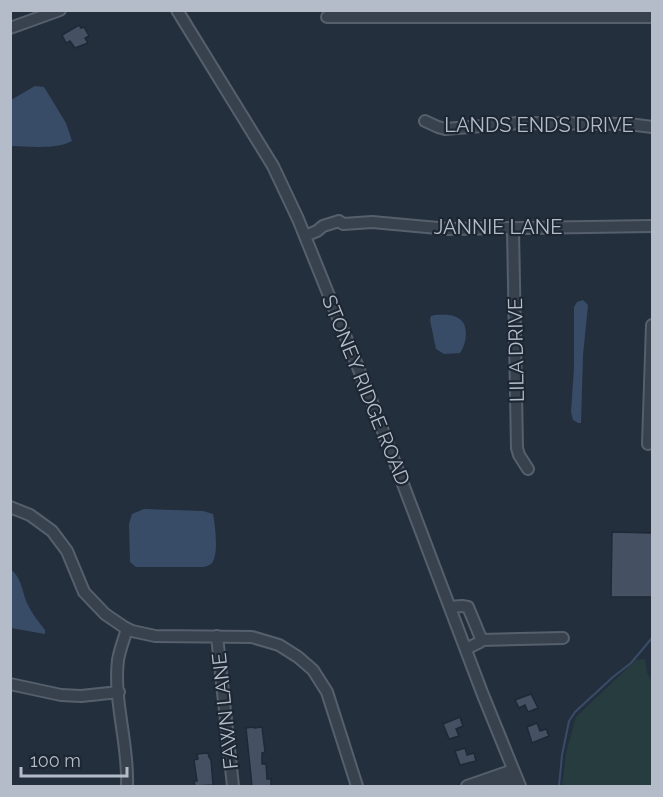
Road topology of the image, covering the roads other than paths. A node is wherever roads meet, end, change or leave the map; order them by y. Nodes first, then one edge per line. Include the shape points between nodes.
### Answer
1 (60, 10) edge
2 (177, 10) edge
3 (652, 16) edge
4 (327, 17) dead end
5 (10, 28) edge
6 (425, 121) dead end
7 (652, 127) edge
8 (652, 226) edge
9 (513, 229) junction
10 (305, 236) junction
11 (652, 325) edge
12 (648, 444) dead end
13 (528, 469) dead end
14 (10, 507) edge
15 (450, 607) junction
16 (127, 628) junction
17 (218, 636) junction
18 (563, 638) dead end
19 (482, 640) junction
20 (466, 649) junction
21 (10, 684) edge
22 (118, 692) junction
23 (517, 779) edge
24 (127, 786) edge
25 (232, 786) edge
26 (357, 786) edge
27 (467, 786) edge
28 (491, 786) edge

1 - 5 street
2 - 10 street, STONEY RIDGE ROAD via 273,165
3 - 4 street
6 - 7 street, LANDS ENDS DRIVE via 445,129 519,123
8 - 9 street, JANNIE LANE
9 - 10 street, JANNIE LANE via 364,222
9 - 13 street, LILA DRIVE via 517,448
10 - 15 street, STONEY RIDGE ROAD
11 - 12 street
14 - 16 street via 52,531 67,551 84,592 112,620
15 - 19 street via 468,607
15 - 20 street, STONEY RIDGE ROAD
16 - 17 street via 154,636
16 - 22 street via 118,658
17 - 25 street, FAWN LANE
17 - 26 street via 247,636 272,643 292,652 313,670 329,697
18 - 19 street
19 - 20 street
20 - 23 street, STONEY RIDGE ROAD
21 - 22 street via 62,695
22 - 24 street
23 - 27 street
23 - 28 street

